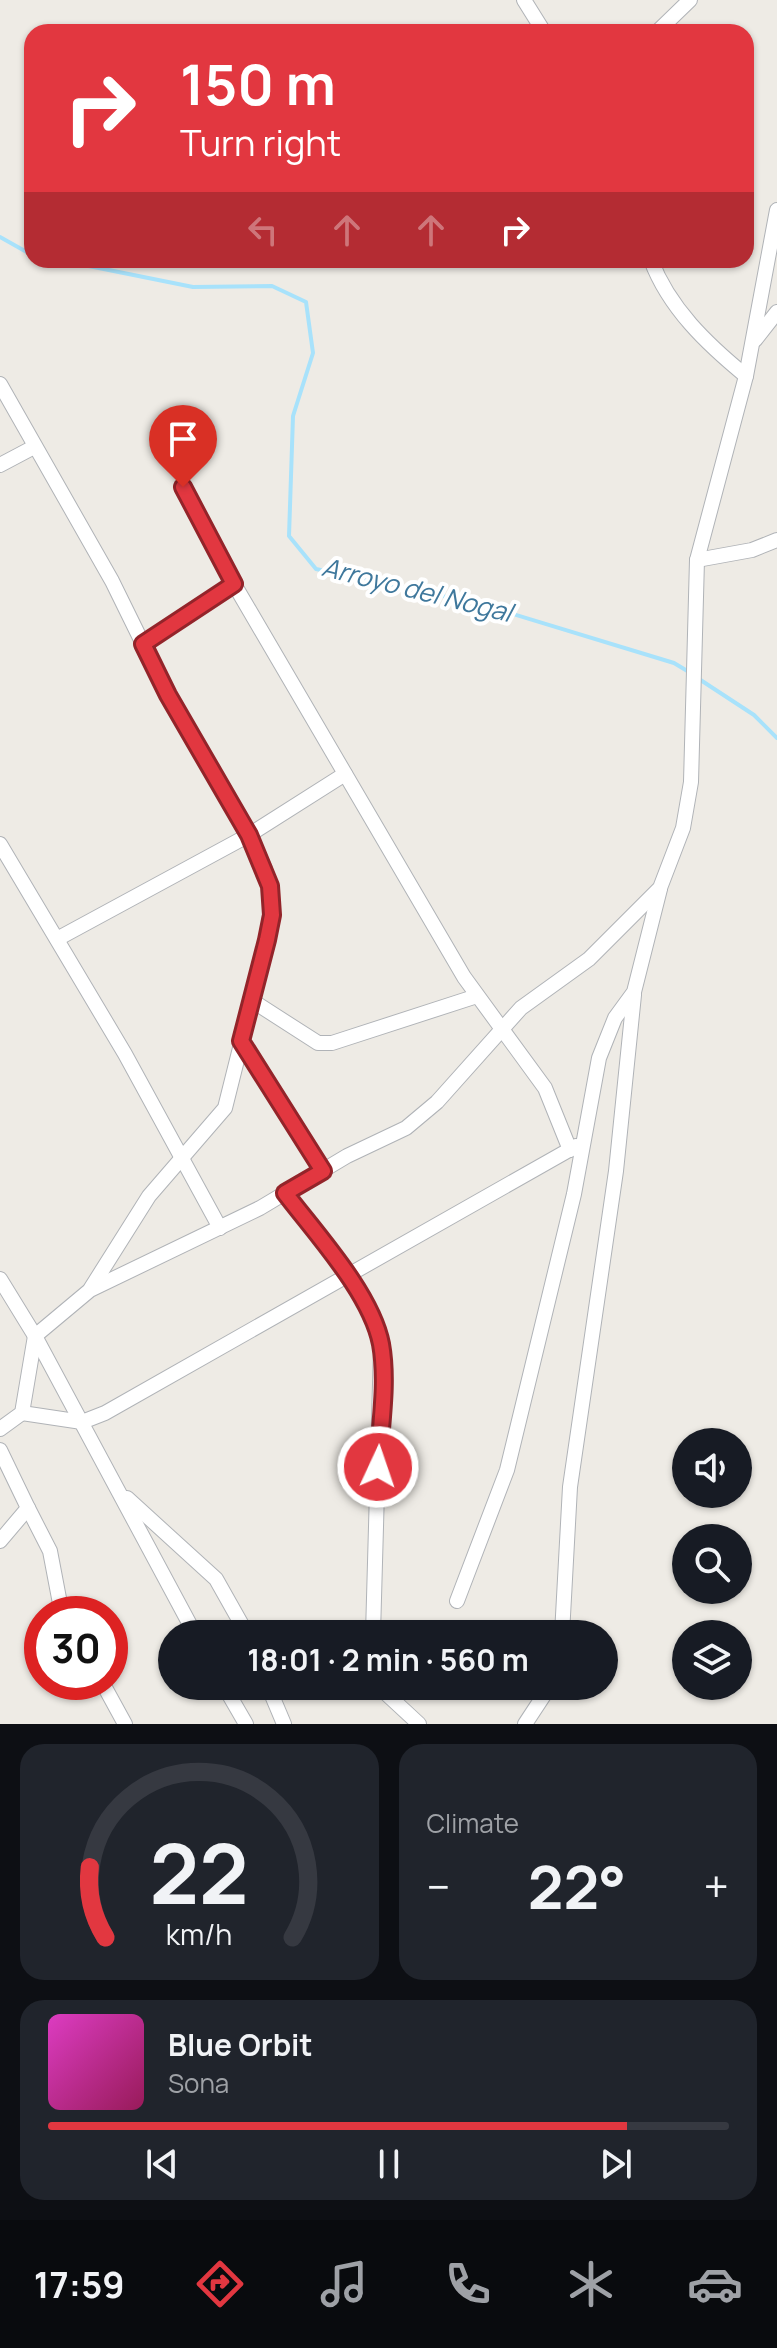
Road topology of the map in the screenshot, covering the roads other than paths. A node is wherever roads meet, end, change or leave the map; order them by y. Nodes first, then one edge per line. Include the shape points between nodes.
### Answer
1 (524, 0) edge
2 (690, 0) edge
3 (539, 24) edge
4 (665, 24) edge
5 (777, 210) edge
6 (654, 268) edge
7 (777, 312) edge
8 (752, 343) junction
9 (746, 376) junction
10 (0, 384) edge
11 (34, 447) junction
12 (0, 465) edge
13 (183, 487) dead end
14 (777, 540) edge
15 (697, 560) junction
16 (234, 584) junction
17 (143, 644) junction
18 (345, 774) junction
19 (249, 835) junction
20 (0, 844) edge
21 (660, 888) junction
22 (57, 939) junction
23 (634, 992) junction
24 (477, 996) junction
25 (251, 1000) junction
26 (500, 1029) junction
27 (241, 1041) junction
28 (584, 1141) junction
29 (570, 1150) junction
30 (182, 1154) junction
31 (323, 1171) junction
32 (285, 1193) junction
33 (220, 1228) junction
34 (348, 1278) junction
35 (0, 1279) edge
36 (90, 1290) junction
37 (35, 1336) junction
38 (22, 1413) junction
39 (82, 1422) junction
40 (0, 1429) edge
41 (0, 1450) edge
42 (121, 1493) junction
43 (28, 1508) junction
44 (0, 1541) edge
45 (59, 1596) edge
46 (457, 1601) dead end
47 (188, 1620) edge
48 (239, 1620) edge
49 (374, 1620) edge
50 (563, 1620) edge
51 (112, 1700) edge
52 (232, 1700) edge
53 (274, 1700) edge
54 (393, 1700) edge
55 (541, 1700) edge
56 (125, 1724) edge
57 (246, 1724) edge
58 (284, 1724) edge
59 (419, 1724) edge
60 (525, 1724) edge

1 - 3 street
2 - 4 street
5 - 8 street
6 - 9 street via 695,331
7 - 8 street
8 - 9 street
9 - 15 street
10 - 11 street
11 - 12 street
11 - 17 street
13 - 16 street
14 - 15 street
15 - 21 street via 691,782 683,828
16 - 17 street
16 - 18 street
17 - 19 street
18 - 19 street
18 - 24 street
19 - 22 street
19 - 25 street via 272,899
20 - 22 street
21 - 23 street
21 - 26 street via 589,959
22 - 30 street
23 - 28 street via 602,1048
23 - 50 street via 616,1171 570,1487
24 - 25 street via 332,1043 318,1043
24 - 26 street
25 - 27 street
26 - 29 street via 545,1088
26 - 31 street via 420,1117
27 - 30 street via 221,1115
27 - 31 street
28 - 29 street
28 - 46 street via 507,1470
29 - 34 street
30 - 33 street
30 - 36 street
31 - 32 street
32 - 33 street
32 - 34 street
33 - 36 street
34 - 39 street
34 - 49 street via 379,1337 383,1368
35 - 37 street
36 - 37 street
37 - 38 street
37 - 39 street
38 - 39 street
38 - 40 street
39 - 42 street
41 - 43 street
42 - 47 street
42 - 48 street via 216,1579
43 - 44 street
43 - 45 street via 50,1551
51 - 56 street
52 - 57 street
53 - 58 street
54 - 59 street
55 - 60 street

